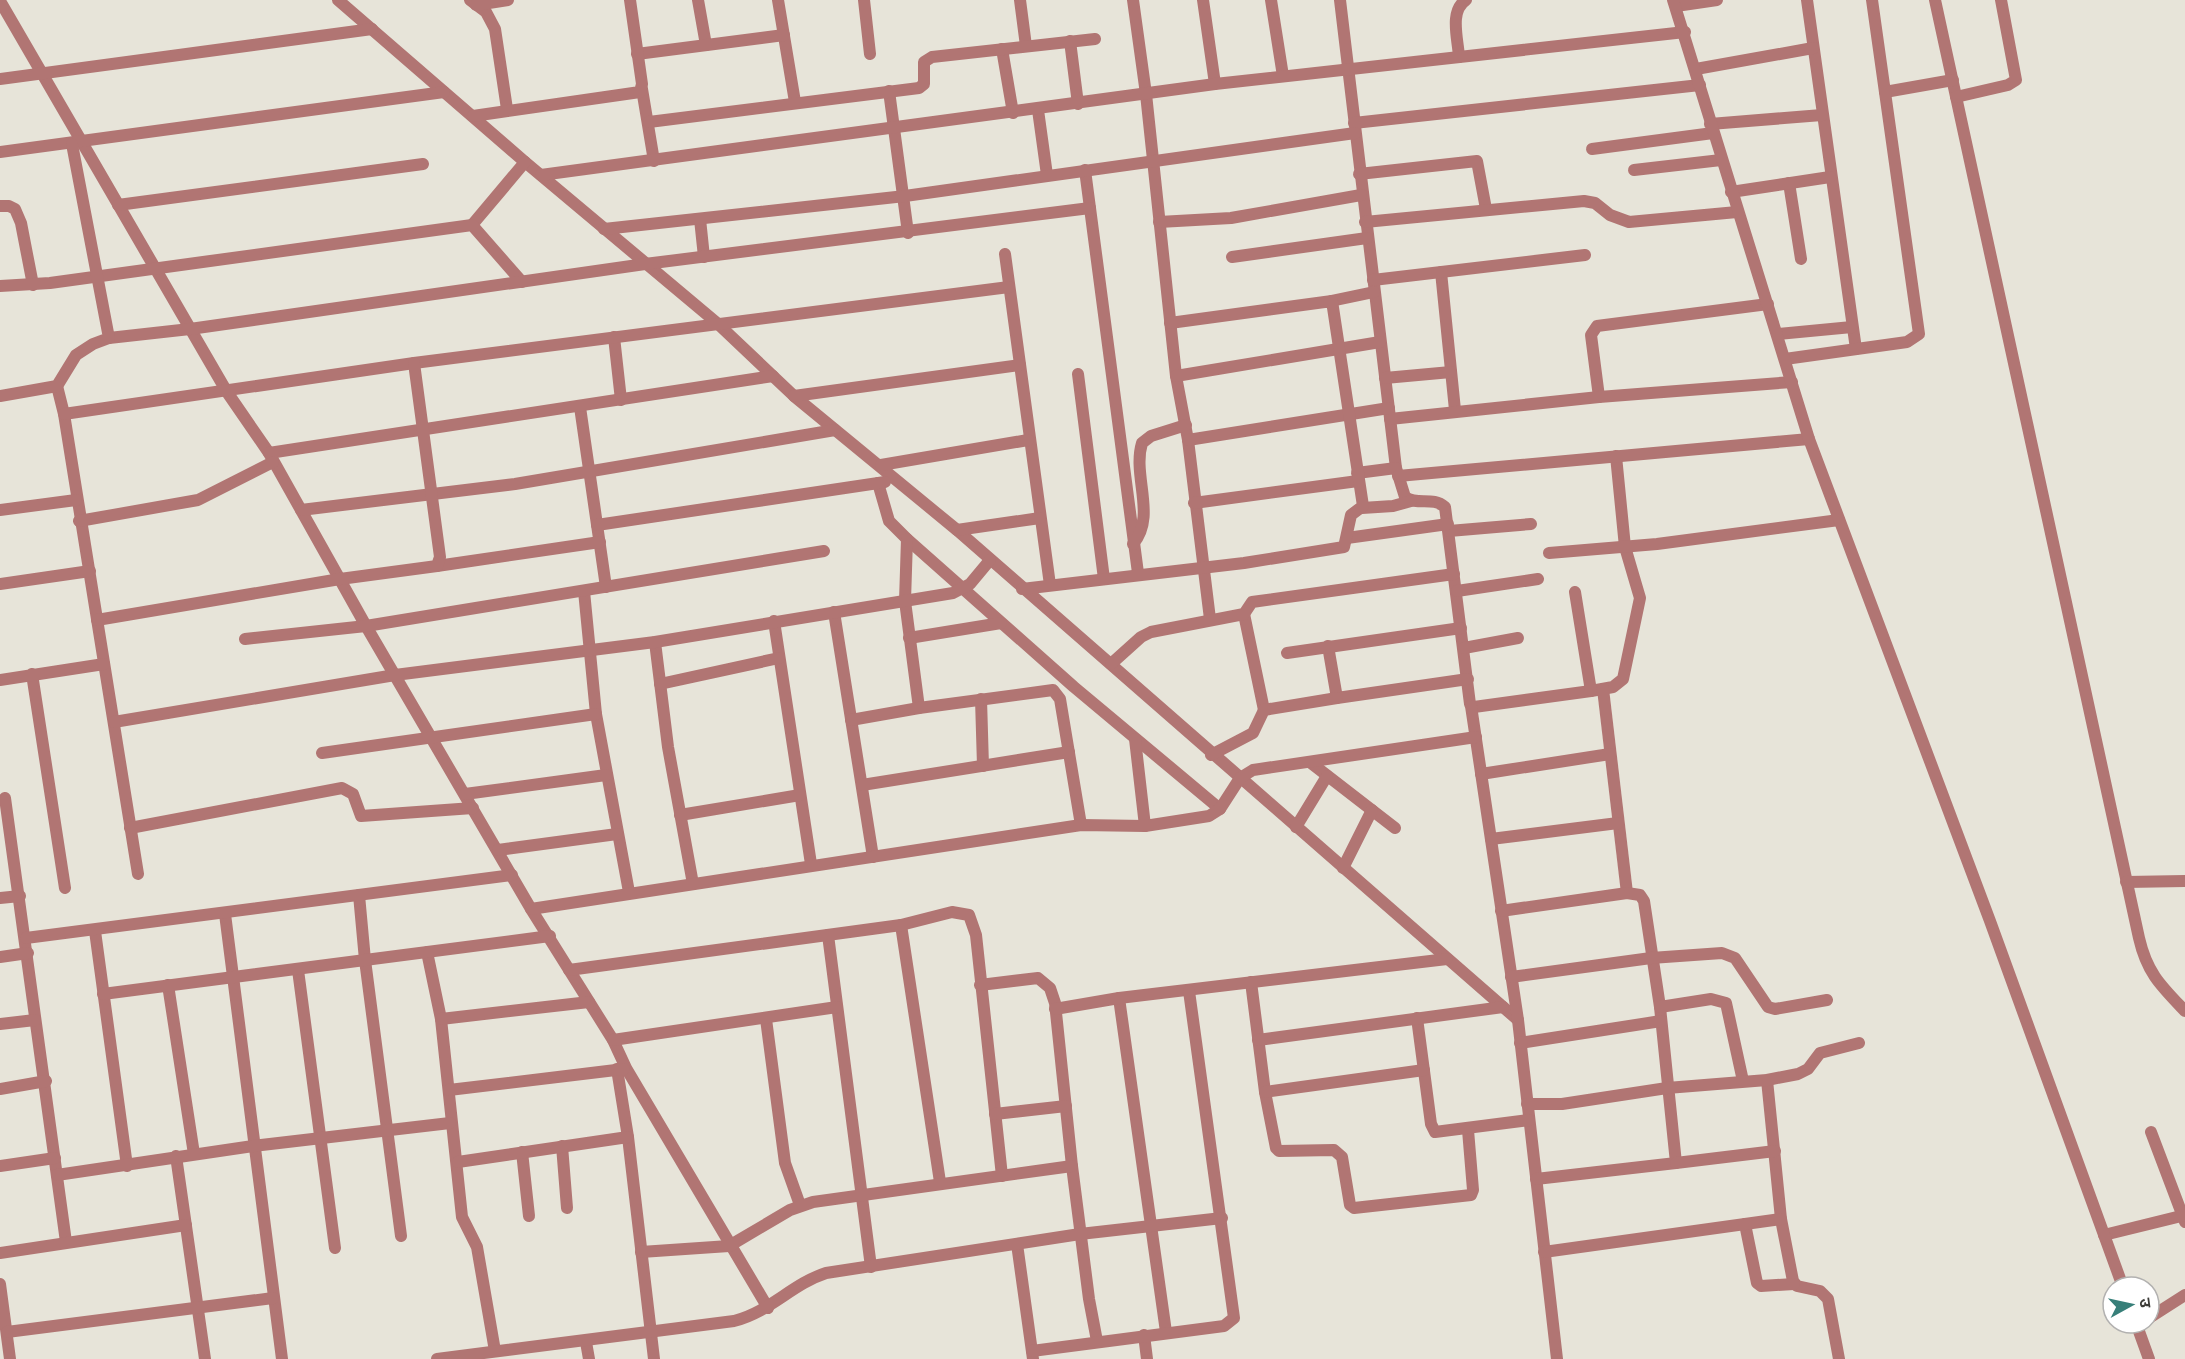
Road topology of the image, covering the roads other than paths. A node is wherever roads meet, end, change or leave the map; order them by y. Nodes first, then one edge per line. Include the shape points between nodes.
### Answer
1 (338, 0) edge
2 (508, 0) edge
3 (630, 0) edge
4 (698, 0) edge
5 (778, 0) edge
6 (864, 0) edge
7 (1020, 0) edge
8 (1133, 0) edge
9 (1203, 0) edge
10 (1271, 0) edge
11 (1340, 0) edge
12 (1466, 0) edge
13 (1717, 0) edge
14 (1807, 0) edge
15 (1872, 0) edge
16 (1935, 0) edge
17 (2001, 0) edge
18 (0, 1) edge
19 (473, 2) edge
20 (1674, 3) edge
21 (372, 29) junction
22 (1685, 32) junction
23 (784, 35) junction
24 (1095, 39) dead end
25 (1070, 41) junction
26 (706, 45) junction
27 (1026, 46) junction
28 (1813, 48) junction
29 (1002, 49) junction
30 (637, 54) junction
31 (870, 54) dead end
32 (1459, 57) junction
33 (1348, 69) junction
34 (1696, 69) junction
35 (43, 74) junction
36 (1283, 76) junction
37 (0, 79) edge
38 (1953, 80) junction
39 (1215, 84) junction
40 (1700, 85) junction
41 (642, 89) junction
42 (889, 91) junction
43 (444, 92) junction
44 (1885, 92) junction
45 (1146, 94) junction
46 (1962, 96) junction
47 (795, 102) junction
48 (1078, 104) junction
49 (507, 110) junction
50 (1038, 110) junction
51 (1012, 113) junction
52 (1822, 115) junction
53 (473, 116) junction
54 (649, 122) junction
55 (895, 128) junction
56 (1354, 128) junction
57 (1712, 129) junction
58 (77, 143) junction
59 (1592, 150) dead end
60 (0, 152) edge
61 (1152, 160) junction
62 (1721, 160) junction
63 (654, 161) junction
64 (525, 162) junction
65 (423, 164) dead end
66 (1086, 170) junction
67 (1634, 170) dead end
68 (1359, 174) junction
69 (541, 175) junction
70 (1047, 175) junction
71 (1830, 177) junction
72 (1790, 183) junction
73 (1731, 192) junction
74 (1361, 195) junction
75 (905, 196) junction
76 (118, 205) junction
77 (0, 206) edge
78 (1090, 208) junction
79 (1486, 209) junction
80 (1737, 212) junction
81 (700, 219) junction
82 (1159, 222) junction
83 (1365, 222) junction
84 (472, 225) junction
85 (604, 229) junction
86 (908, 233) junction
87 (1368, 238) junction
88 (1005, 254) dead end
89 (1585, 255) dead end
90 (704, 257) junction
91 (1232, 257) dead end
92 (1801, 259) dead end
93 (645, 264) junction
94 (154, 268) junction
95 (1441, 272) junction
96 (98, 275) junction
97 (522, 282) junction
98 (33, 285) junction
99 (0, 286) edge
100 (1374, 286) junction
101 (1009, 287) junction
102 (1331, 301) junction
103 (1768, 304) junction
104 (717, 323) junction
105 (1170, 323) junction
106 (1852, 327) junction
107 (190, 329) junction
108 (1778, 334) junction
109 (614, 337) junction
110 (109, 338) junction
111 (1380, 342) junction
112 (1339, 348) junction
113 (1856, 349) junction
114 (1785, 359) junction
115 (414, 363) junction
116 (1020, 365) junction
117 (1451, 372) junction
118 (1078, 374) dead end
119 (772, 376) junction
120 (1176, 376) junction
121 (1385, 378) junction
122 (1792, 382) junction
123 (57, 386) junction
124 (227, 392) junction
125 (0, 396) edge
126 (794, 396) junction
127 (1599, 397) junction
128 (621, 400) junction
129 (580, 406) junction
130 (1455, 411) junction
131 (64, 414) junction
132 (1390, 414) junction
133 (1350, 416) junction
134 (1186, 425) junction
135 (423, 429) junction
136 (835, 430) junction
137 (1809, 439) junction
138 (1028, 440) junction
139 (1188, 440) junction
140 (1616, 456) junction
141 (271, 458) junction
142 (881, 465) junction
143 (590, 471) junction
144 (1397, 472) junction
145 (1358, 477) junction
146 (898, 480) junction
147 (878, 483) junction
148 (432, 495) junction
149 (76, 500) junction
150 (1411, 501) junction
151 (1194, 503) junction
152 (1362, 508) junction
153 (0, 510) edge
154 (301, 510) junction
155 (1040, 518) junction
156 (1839, 520) junction
157 (79, 521) junction
158 (1531, 524) dead end
159 (597, 525) junction
160 (1448, 528) junction
161 (957, 530) junction
162 (1347, 538) junction
163 (907, 539) junction
164 (600, 542) junction
165 (1133, 544) junction
166 (1625, 547) junction
167 (824, 551) dead end
168 (1549, 553) dead end
169 (990, 560) junction
170 (437, 566) junction
171 (1204, 568) junction
172 (90, 571) junction
173 (1138, 573) junction
174 (1454, 574) junction
175 (340, 579) junction
176 (1104, 579) junction
177 (1538, 579) dead end
178 (0, 584) edge
179 (1050, 585) junction
180 (606, 587) junction
181 (1022, 589) junction
182 (962, 590) junction
183 (584, 591) junction
184 (1456, 591) junction
185 (1575, 592) dead end
186 (905, 601) junction
187 (834, 612) junction
188 (1244, 614) junction
189 (1210, 619) junction
190 (97, 620) junction
191 (774, 621) junction
192 (1001, 623) junction
193 (366, 626) junction
194 (1461, 628) junction
195 (909, 638) junction
196 (1518, 638) dead end
197 (245, 639) dead end
198 (655, 642) junction
199 (1328, 646) junction
200 (1464, 648) junction
201 (590, 650) junction
202 (1287, 653) dead end
203 (779, 658) junction
204 (104, 664) junction
205 (1111, 664) junction
206 (32, 674) junction
207 (395, 675) junction
208 (1468, 679) junction
209 (0, 680) edge
210 (660, 684) junction
211 (1597, 690) junction
212 (1336, 698) junction
213 (981, 699) junction
214 (1471, 706) junction
215 (919, 708) junction
216 (1264, 710) junction
217 (596, 714) junction
218 (851, 720) junction
219 (114, 722) junction
220 (1476, 737) junction
221 (432, 738) junction
222 (1135, 739) junction
223 (1069, 752) junction
224 (322, 753) dead end
225 (1610, 754) junction
226 (1211, 755) junction
227 (1311, 763) junction
228 (983, 766) junction
229 (1481, 774) junction
230 (606, 775) junction
231 (1327, 776) junction
232 (1240, 778) junction
233 (862, 785) junction
234 (465, 794) junction
235 (800, 795) junction
236 (5, 798) dead end
237 (473, 808) junction
238 (1220, 809) junction
239 (1372, 810) junction
240 (680, 815) junction
241 (1618, 823) junction
242 (1081, 825) junction
243 (1145, 826) junction
244 (1296, 827) junction
245 (130, 828) junction
246 (1395, 828) dead end
247 (617, 834) junction
248 (1491, 839) junction
249 (498, 850) junction
250 (873, 857) junction
251 (811, 864) junction
252 (1343, 868) junction
253 (138, 874) dead end
254 (512, 875) junction
255 (2132, 881) junction
256 (2185, 881) edge
257 (693, 884) junction
258 (65, 888) dead end
259 (629, 892) junction
260 (1627, 893) junction
261 (20, 896) junction
262 (359, 896) junction
263 (0, 898) edge
264 (531, 909) junction
265 (1501, 911) junction
266 (225, 914) junction
267 (901, 925) junction
268 (95, 931) junction
269 (828, 935) junction
270 (550, 936) junction
271 (26, 938) junction
272 (427, 952) junction
273 (28, 953) junction
274 (0, 957) edge
275 (1652, 958) junction
276 (1448, 959) junction
277 (364, 960) junction
278 (298, 970) junction
279 (569, 970) junction
280 (234, 977) junction
281 (1511, 977) junction
282 (1251, 982) junction
283 (980, 985) junction
284 (168, 986) junction
285 (1189, 991) junction
286 (103, 994) junction
287 (1119, 998) junction
288 (1827, 1000) dead end
289 (590, 1002) junction
290 (837, 1007) junction
291 (1503, 1007) junction
292 (1660, 1007) junction
293 (1055, 1009) junction
294 (2185, 1011) edge
295 (1417, 1018) junction
296 (441, 1019) junction
297 (766, 1019) junction
298 (35, 1020) junction
299 (1518, 1020) junction
300 (1661, 1021) junction
301 (0, 1024) edge
302 (613, 1040) junction
303 (1258, 1040) junction
304 (1520, 1043) junction
305 (1859, 1043) dead end
306 (622, 1069) junction
307 (1424, 1070) junction
308 (1767, 1080) junction
309 (46, 1081) junction
310 (1743, 1081) junction
311 (1667, 1088) junction
312 (0, 1089) edge
313 (449, 1090) junction
314 (1265, 1092) junction
315 (1527, 1104) junction
316 (1066, 1106) junction
317 (995, 1114) junction
318 (1529, 1120) junction
319 (450, 1123) junction
320 (1468, 1130) junction
321 (386, 1131) junction
322 (2151, 1132) dead end
323 (628, 1137) junction
324 (322, 1138) junction
325 (253, 1146) junction
326 (562, 1146) junction
327 (522, 1152) junction
328 (1774, 1152) junction
329 (194, 1154) junction
330 (176, 1156) junction
331 (55, 1158) junction
332 (458, 1162) junction
333 (1676, 1163) junction
334 (0, 1166) edge
335 (127, 1166) junction
336 (1072, 1166) junction
337 (57, 1175) junction
338 (1002, 1176) junction
339 (1536, 1179) junction
340 (940, 1182) junction
341 (864, 1193) junction
342 (800, 1205) junction
343 (567, 1208) dead end
344 (529, 1216) dead end
345 (1222, 1218) junction
346 (2184, 1218) edge
347 (1781, 1219) junction
348 (1745, 1224) junction
349 (186, 1225) junction
350 (1150, 1225) junction
351 (1080, 1234) junction
352 (2104, 1235) junction
353 (401, 1236) dead end
354 (66, 1242) junction
355 (1017, 1244) junction
356 (729, 1246) junction
357 (335, 1248) dead end
358 (0, 1252) edge
359 (641, 1252) junction
360 (1544, 1252) junction
361 (871, 1267) junction
362 (2119, 1275) edge
363 (0, 1284) edge
364 (1794, 1284) junction
365 (2185, 1295) edge
366 (273, 1298) junction
367 (197, 1308) junction
368 (768, 1308) junction
369 (2161, 1310) edge
370 (650, 1331) junction
371 (6, 1332) junction
372 (1166, 1332) junction
373 (1144, 1335) junction
374 (2141, 1335) edge
375 (1097, 1341) junction
376 (586, 1342) junction
377 (495, 1352) junction
378 (1033, 1355) edge
379 (10, 1359) edge
380 (205, 1359) edge
381 (282, 1359) edge
382 (437, 1359) edge
383 (589, 1359) edge
384 (654, 1359) edge
385 (1147, 1359) edge
386 (1557, 1359) edge
387 (1839, 1359) edge
388 (2149, 1359) edge

1 - 21 street
2 - 19 street
3 - 30 street
4 - 26 street
5 - 23 street
6 - 31 street
7 - 27 street
8 - 45 street
9 - 39 street
10 - 36 street
11 - 33 street
12 - 32 street via 1459,5 1456,15
13 - 20 street
14 - 28 street
15 - 44 street
16 - 38 street
17 - 46 street via 2016,80
18 - 35 street
19 - 49 street via 486,12 495,29
20 - 22 street
21 - 35 street
21 - 43 street
22 - 32 street
22 - 34 street
23 - 26 street
23 - 47 street
24 - 25 street
25 - 27 street
25 - 48 street
26 - 30 street
27 - 29 street
28 - 34 street
28 - 52 street
29 - 42 street via 927,59 922,87
29 - 51 street
30 - 41 street
32 - 33 street
33 - 36 street
33 - 56 street
34 - 40 street
35 - 37 street
35 - 58 street
36 - 39 street
38 - 44 street
38 - 46 street
39 - 45 street
40 - 56 street
40 - 57 street
41 - 49 street via 636,93
41 - 54 street
42 - 47 street
42 - 55 street
43 - 53 street
43 - 58 street
44 - 113 street via 1919,334 1908,342
45 - 48 street
45 - 61 street
46 - 255 street
47 - 54 street
48 - 50 street
49 - 53 street
50 - 51 street
50 - 70 street
51 - 55 street
52 - 57 street
52 - 71 street
53 - 64 street
54 - 63 street
55 - 63 street
55 - 75 street
56 - 61 street
56 - 68 street
57 - 59 street
57 - 62 street
58 - 60 street
58 - 76 street
58 - 96 street
61 - 66 street
61 - 82 street
62 - 67 street
62 - 73 street
63 - 69 street
64 - 69 street
64 - 84 street
65 - 76 street
66 - 70 street
66 - 78 street
68 - 74 street
68 - 79 street via 1477,161
69 - 85 street
70 - 75 street
71 - 72 street
71 - 106 street
72 - 73 street
72 - 92 street
73 - 80 street
74 - 82 street via 1231,218
74 - 83 street
75 - 81 street
75 - 86 street
76 - 94 street
77 - 98 street via 9,206 18,215
78 - 86 street
78 - 165 street
79 - 80 street via 1584,201 1629,222
79 - 83 street
80 - 103 street
81 - 85 street
81 - 90 street
82 - 105 street
83 - 87 street
84 - 94 street
84 - 97 street
85 - 93 street
86 - 90 street
87 - 91 street
87 - 100 street
88 - 101 street
89 - 95 street
90 - 93 street
93 - 97 street
93 - 104 street
94 - 96 street
94 - 107 street
95 - 100 street
95 - 117 street
96 - 98 street
96 - 110 street
97 - 107 street
98 - 99 street
100 - 102 street
100 - 111 street
101 - 104 street
101 - 116 street
102 - 105 street
102 - 112 street
103 - 108 street
103 - 127 street via 1593,328
104 - 109 street
104 - 119 street
105 - 120 street
106 - 108 street
106 - 113 street
107 - 110 street
107 - 124 street
108 - 114 street
109 - 115 street
109 - 128 street
110 - 123 street via 76,355
111 - 112 street
111 - 121 street
112 - 120 street
112 - 133 street
113 - 114 street
114 - 122 street
115 - 124 street
115 - 135 street
116 - 126 street
116 - 138 street
117 - 121 street
117 - 130 street
118 - 176 street
119 - 126 street
119 - 128 street
120 - 134 street
121 - 132 street
122 - 127 street
122 - 137 street
123 - 125 street
123 - 131 street
124 - 131 street
124 - 141 street
126 - 136 street
127 - 130 street
128 - 129 street
129 - 135 street
129 - 143 street
130 - 132 street
131 - 149 street
132 - 133 street
132 - 144 street
133 - 139 street
133 - 145 street
134 - 139 street
134 - 165 street via 1150,436 1142,443 1138,468 1144,521
135 - 141 street
135 - 148 street
136 - 142 street
136 - 143 street
137 - 140 street
137 - 156 street
138 - 142 street
138 - 155 street
139 - 151 street
140 - 144 street
140 - 166 street
141 - 154 street
141 - 157 street via 198,500
142 - 146 street
143 - 148 street
143 - 159 street
144 - 145 street
144 - 150 street via 1402,494
145 - 151 street
145 - 152 street
146 - 147 street
146 - 161 street
147 - 159 street
147 - 163 street via 889,521
148 - 154 street
148 - 170 street via 440,557
149 - 153 street
149 - 157 street
150 - 152 street
150 - 160 street via 1440,502 1445,507
151 - 171 street
152 - 162 street via 1351,514
154 - 175 street
155 - 161 street
155 - 179 street
156 - 166 street
156 - 352 street
157 - 172 street
158 - 160 street
159 - 164 street
160 - 162 street
160 - 174 street
161 - 169 street
162 - 171 street via 1341,550
163 - 182 street
163 - 186 street
164 - 170 street
164 - 180 street
165 - 173 street
166 - 168 street
166 - 211 street via 1640,598 1623,679 1613,687
167 - 180 street
169 - 181 street
169 - 182 street
170 - 175 street
171 - 173 street
171 - 189 street
172 - 178 street
172 - 190 street
173 - 176 street
174 - 184 street
174 - 188 street via 1252,602
175 - 190 street
175 - 193 street
176 - 179 street
177 - 184 street
179 - 181 street
180 - 183 street
181 - 205 street
182 - 186 street
182 - 192 street
183 - 193 street
183 - 201 street
184 - 194 street
185 - 211 street
186 - 187 street
186 - 195 street
187 - 191 street
187 - 218 street
188 - 189 street
188 - 216 street
189 - 205 street via 1150,632
190 - 204 street
191 - 198 street
191 - 203 street
192 - 195 street
192 - 222 street
193 - 197 street
193 - 207 street
194 - 199 street
194 - 200 street
195 - 215 street
196 - 200 street
198 - 201 street
198 - 210 street
199 - 202 street
199 - 212 street
200 - 208 street
201 - 207 street
201 - 217 street
203 - 210 street
203 - 235 street
204 - 206 street
204 - 219 street
205 - 226 street
206 - 209 street
206 - 258 street
207 - 219 street
207 - 221 street
208 - 212 street
208 - 214 street
210 - 240 street
211 - 214 street
211 - 225 street
212 - 216 street
213 - 215 street
213 - 223 street via 1053,690 1060,699
213 - 228 street
214 - 220 street
215 - 218 street
216 - 226 street via 1253,733
217 - 221 street
217 - 230 street
218 - 233 street
219 - 245 street
220 - 227 street
220 - 229 street
221 - 224 street
221 - 234 street
222 - 238 street
222 - 243 street
223 - 228 street
223 - 242 street
225 - 229 street
225 - 241 street
226 - 232 street
227 - 231 street
227 - 232 street via 1253,770
228 - 233 street
229 - 248 street
230 - 234 street
230 - 247 street
231 - 239 street
231 - 244 street
232 - 238 street
232 - 244 street
233 - 250 street
234 - 237 street
235 - 240 street
235 - 251 street
236 - 261 street
237 - 245 street via 361,816 353,794 342,788
237 - 249 street
238 - 243 street via 1209,816
239 - 246 street
239 - 252 street
240 - 257 street
241 - 248 street
241 - 260 street
242 - 243 street
242 - 250 street
244 - 252 street
245 - 253 street
247 - 249 street
247 - 259 street
248 - 265 street
249 - 254 street
250 - 251 street
251 - 257 street
252 - 276 street
254 - 262 street
254 - 264 street
255 - 256 street
255 - 294 street via 2148,966 2156,981
257 - 259 street
259 - 264 street
260 - 265 street
260 - 275 street via 1640,895 1644,901
261 - 263 street
261 - 271 street
262 - 266 street
262 - 277 street
264 - 270 street
265 - 281 street
266 - 268 street
266 - 280 street
267 - 269 street
267 - 283 street via 952,912 969,915 976,935
267 - 340 street
268 - 271 street
268 - 286 street
269 - 279 street
269 - 290 street
270 - 272 street
270 - 279 street
271 - 273 street
272 - 277 street
272 - 296 street
273 - 274 street
273 - 298 street
275 - 281 street
275 - 288 street via 1731,955 1768,1007
275 - 292 street
276 - 282 street
276 - 291 street
277 - 278 street
277 - 321 street
278 - 280 street
278 - 324 street
279 - 289 street
280 - 284 street
280 - 325 street
281 - 299 street
282 - 285 street
282 - 303 street
283 - 293 street via 1038,978 1050,988
283 - 317 street
284 - 286 street
284 - 329 street
285 - 287 street
285 - 345 street
286 - 335 street
287 - 293 street
287 - 350 street
289 - 296 street
289 - 302 street
290 - 297 street
290 - 341 street
291 - 295 street
291 - 299 street
292 - 300 street
292 - 310 street via 1711,999 1726,1003
293 - 316 street
295 - 303 street
295 - 307 street
296 - 313 street
297 - 302 street
297 - 342 street via 783,1155
298 - 301 street
298 - 309 street
299 - 304 street
300 - 304 street
300 - 311 street
302 - 306 street
303 - 314 street
304 - 315 street
305 - 308 street via 1820,1053 1808,1069 1798,1074
306 - 313 street
306 - 323 street
306 - 356 street
307 - 314 street
307 - 320 street via 1433,1130
308 - 310 street
308 - 328 street
309 - 312 street
309 - 331 street
310 - 311 street
311 - 315 street via 1562,1104
311 - 333 street
313 - 319 street
314 - 320 street via 1276,1148 1338,1152 1350,1205 1354,1208 1471,1195
315 - 318 street
316 - 317 street
316 - 336 street
317 - 338 street
318 - 320 street
318 - 339 street
319 - 321 street
319 - 332 street
321 - 324 street
321 - 353 street
322 - 346 street
323 - 326 street
323 - 359 street
324 - 325 street
324 - 357 street
325 - 329 street
325 - 366 street
326 - 327 street
326 - 343 street
327 - 332 street
327 - 344 street
328 - 333 street
328 - 347 street
329 - 330 street
330 - 335 street
330 - 349 street
331 - 334 street
331 - 337 street
332 - 377 street via 462,1217 477,1247
333 - 339 street
335 - 337 street
336 - 338 street
336 - 351 street
337 - 354 street
338 - 340 street
339 - 360 street
340 - 341 street
341 - 342 street
341 - 361 street
342 - 356 street
345 - 350 street
345 - 372 street via 1234,1318 1224,1326
346 - 352 street
347 - 348 street
347 - 364 street
348 - 360 street
348 - 364 street via 1757,1283
349 - 354 street
349 - 367 street
350 - 351 street
350 - 372 street
351 - 355 street
351 - 375 street
352 - 362 street
354 - 358 street
355 - 361 street
355 - 378 street
356 - 359 street
356 - 368 street
359 - 370 street
360 - 386 street
361 - 368 street via 814,1277
363 - 371 street
364 - 387 street via 1820,1290 1828,1299
365 - 369 street
366 - 367 street
366 - 381 street
367 - 371 street
367 - 380 street
368 - 370 street via 734,1321
370 - 376 street
370 - 384 street
371 - 379 street
372 - 373 street
373 - 375 street
373 - 385 street
374 - 388 street
375 - 378 street
376 - 377 street
376 - 383 street
377 - 382 street

